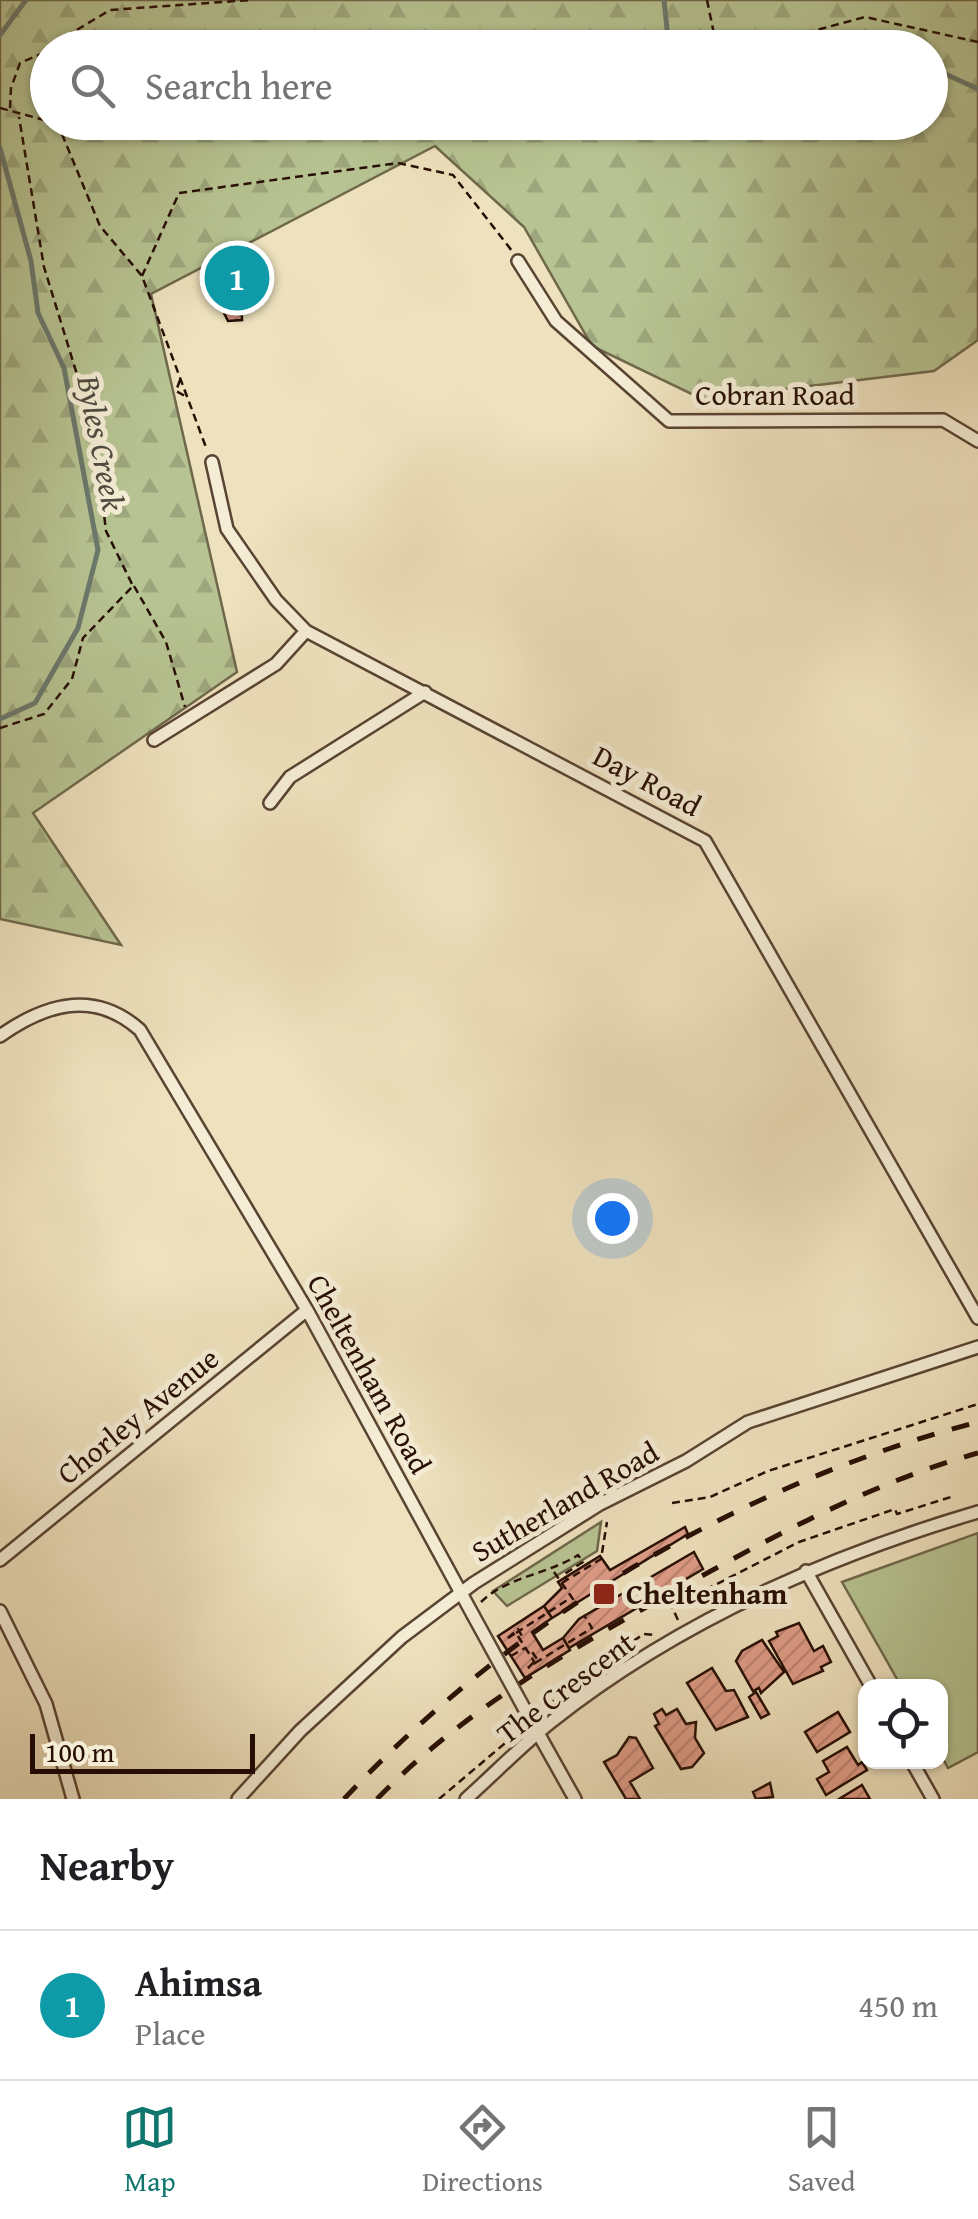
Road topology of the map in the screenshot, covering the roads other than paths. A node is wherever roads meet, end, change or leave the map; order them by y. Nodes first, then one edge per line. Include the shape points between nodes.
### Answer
1 (518, 261) road end
2 (978, 441) edge
3 (212, 462) road end
4 (306, 631) junction
5 (424, 692) junction
6 (154, 740) dead end
7 (270, 803) dead end
8 (0, 1036) edge
9 (307, 1310) junction
10 (978, 1318) edge
11 (978, 1347) edge
12 (978, 1512) edge
13 (0, 1560) edge
14 (806, 1571) junction
15 (460, 1594) junction
16 (0, 1611) edge
17 (866, 1679) edge
18 (538, 1733) junction
19 (916, 1769) edge
20 (73, 1799) edge
21 (238, 1799) edge
22 (466, 1799) edge
23 (575, 1799) edge
24 (934, 1799) edge

1 - 2 street, Cobran Road via 556,321 669,420 943,420
3 - 4 street, Day Road via 227,528
4 - 5 street, Day Road
4 - 6 street via 276,664
5 - 7 street via 290,777
5 - 10 street, Day Road via 706,841
8 - 9 street, Cheltenham Road via 42,1009 87,1005 124,1017 147,1039
9 - 13 street, Chorley Avenue
9 - 15 street, Cheltenham Road
11 - 15 street, Sutherland Road via 748,1422 600,1504
12 - 14 street, The Crescent
14 - 17 street
14 - 18 street, The Crescent via 684,1634
15 - 18 street, Cheltenham Road, bridge via 478,1612 530,1704
15 - 21 street, Sutherland Road via 356,1676
16 - 20 street via 46,1704
18 - 22 street, The Crescent
18 - 23 street, Cheltenham Road
19 - 24 street

